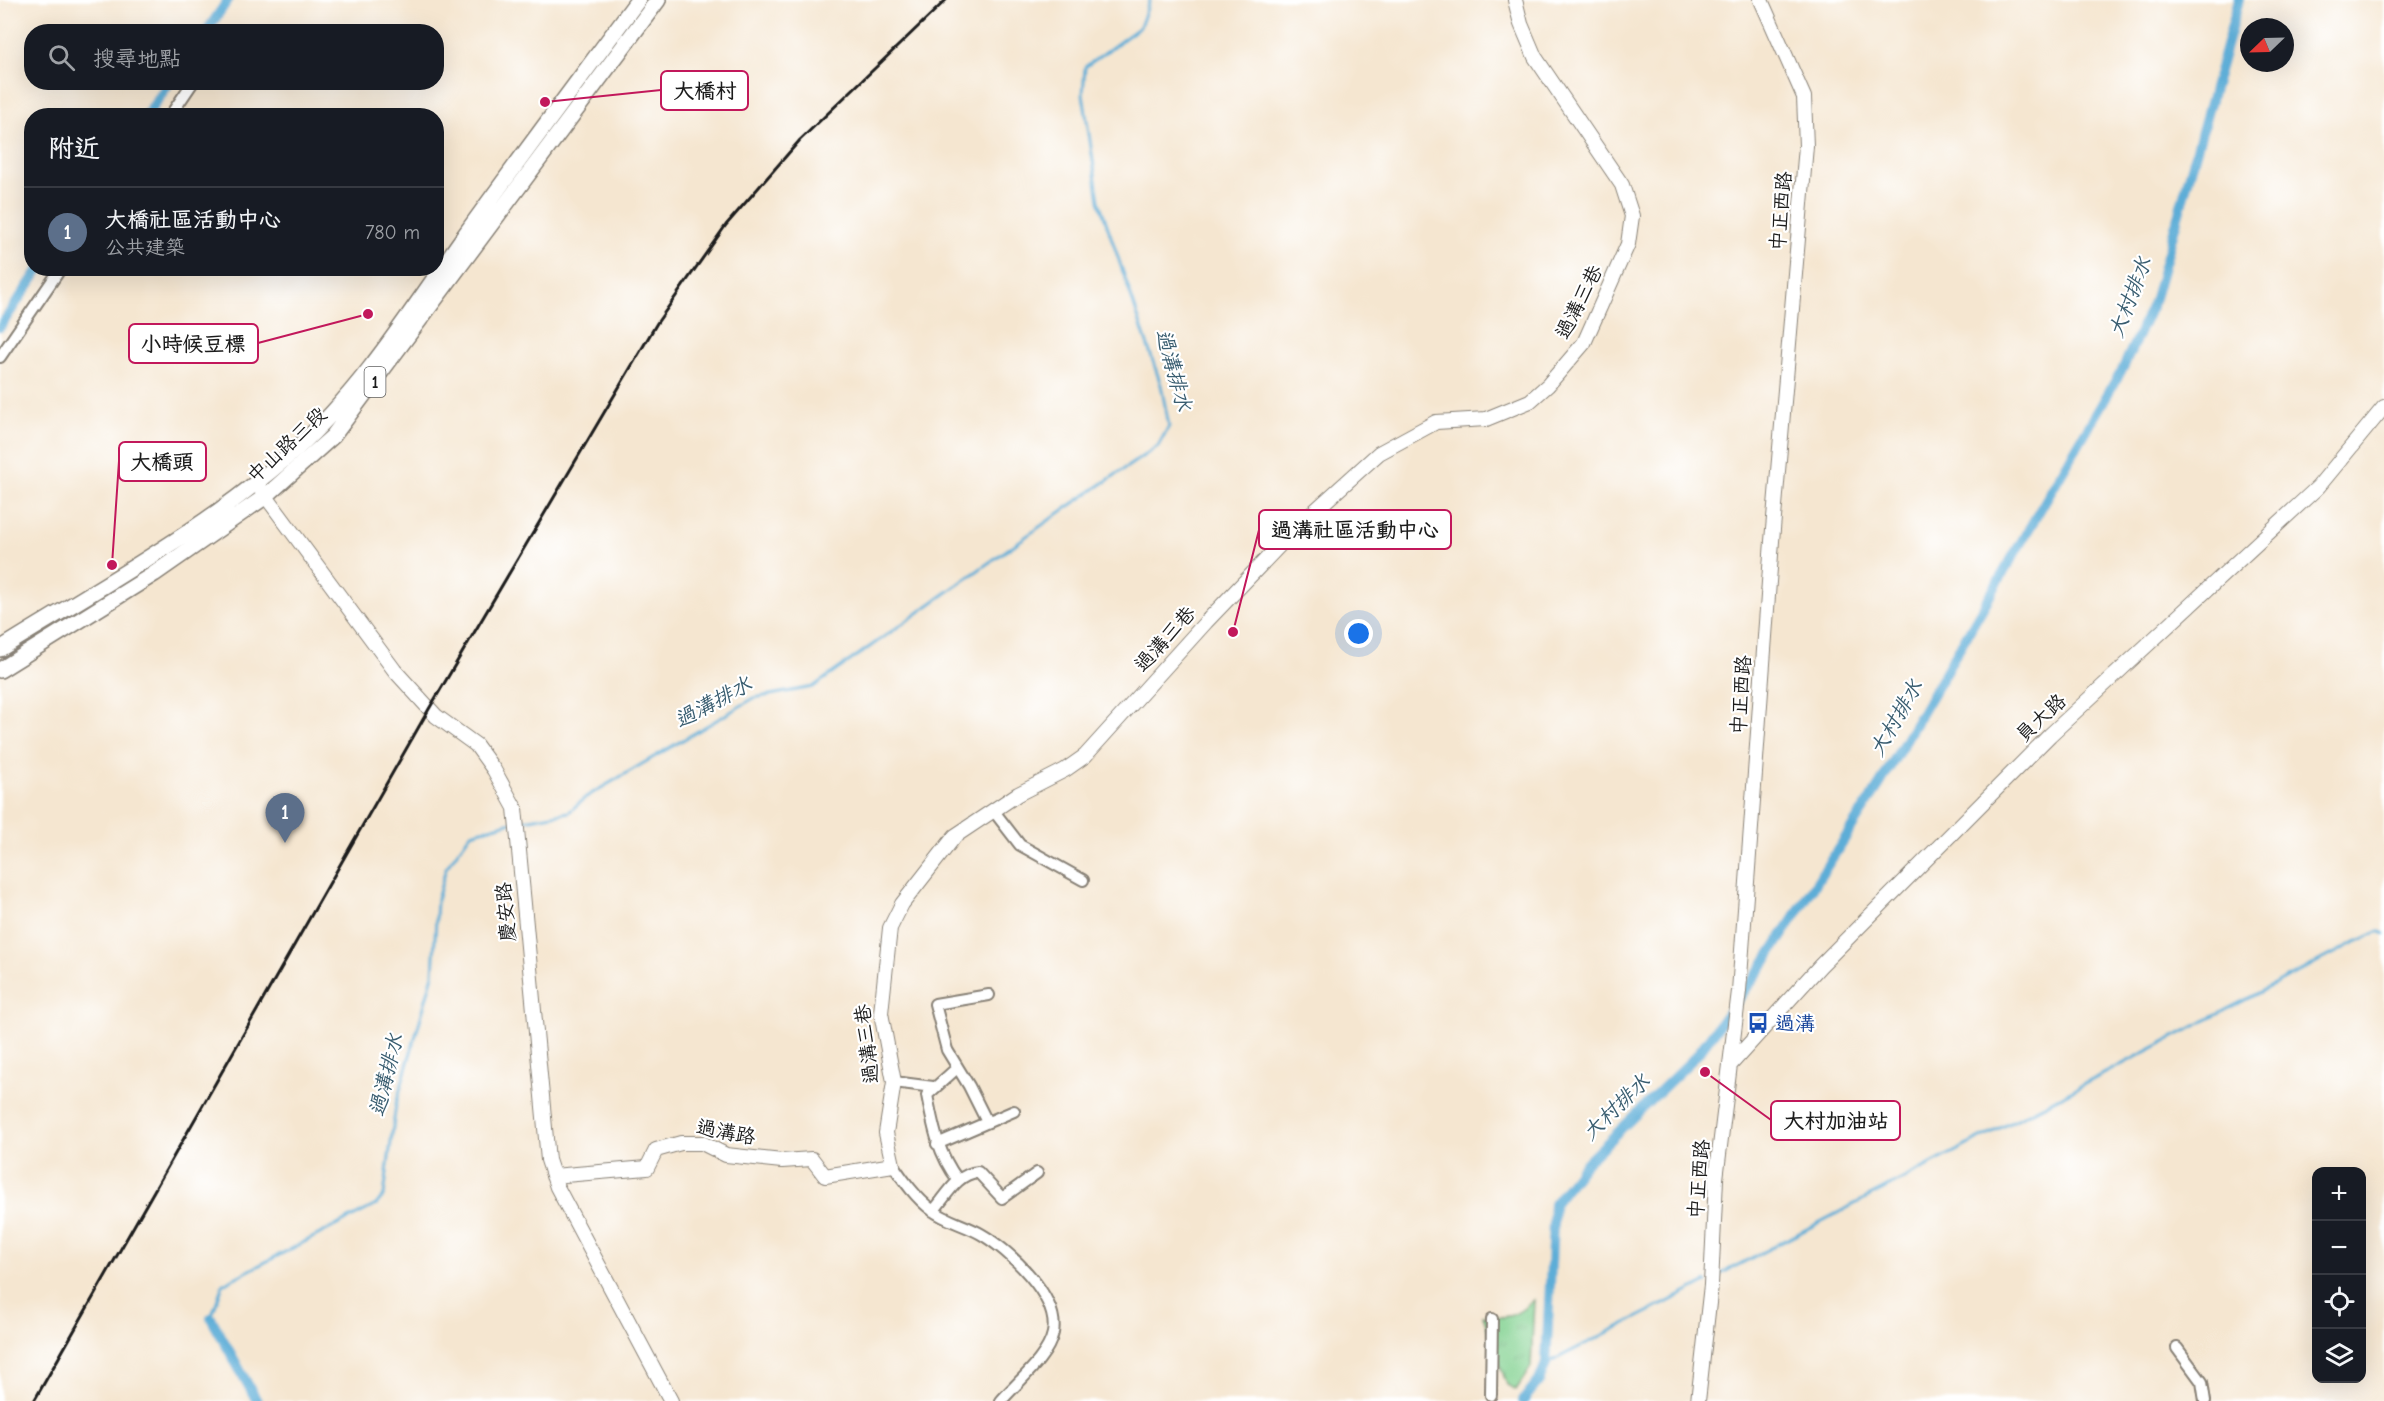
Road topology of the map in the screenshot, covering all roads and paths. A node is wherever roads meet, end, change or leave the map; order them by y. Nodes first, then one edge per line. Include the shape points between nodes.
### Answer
1 (638, 0) edge
2 (658, 0) edge
3 (1515, 0) edge
4 (1761, 0) edge
5 (188, 90) edge
6 (175, 108) edge
7 (444, 266) edge
8 (56, 276) edge
9 (437, 276) edge
10 (0, 357) edge
11 (2384, 407) edge
12 (255, 484) junction
13 (266, 496) junction
14 (0, 649) edge
15 (0, 670) edge
16 (993, 810) junction
17 (1083, 880) dead end
18 (989, 995) dead end
19 (1731, 1064) junction
20 (957, 1068) junction
21 (894, 1082) junction
22 (933, 1087) junction
23 (1014, 1111) dead end
24 (987, 1122) junction
25 (937, 1144) junction
26 (893, 1165) junction
27 (1037, 1173) dead end
28 (553, 1176) junction
29 (958, 1180) junction
30 (933, 1211) junction
31 (1492, 1319) dead end
32 (2177, 1348) dead end
33 (1491, 1395) dead end
34 (671, 1401) edge
35 (1001, 1401) edge
36 (1698, 1401) edge
37 (2205, 1401) edge

1 - 7 main road, 中山路三段 / 1
2 - 13 main road, 中山路三段 / 1 via 333,436
3 - 16 street, 過溝三巷 via 1535,57 1622,185 1632,216 1628,244 1584,343 1530,401 1486,419 1436,422 1379,453 1298,526 1085,756
4 - 19 street, 中正西路 via 1803,97 1806,146
5 - 6 street
8 - 10 street
9 - 12 main road, 中山路三段 / 1 via 382,351 297,448
11 - 19 street, 員大路 via 2318,487 2050,735 1820,966
12 - 13 street, 慶安路
12 - 14 main road, 中山路三段 / 1
13 - 15 main road, 中山路三段 / 1 via 154,574
13 - 28 street, 慶安路 via 395,671 436,716 476,745 515,808 547,1149
16 - 17 street via 1020,845
16 - 21 street, 過溝三巷 via 955,836 902,904 890,928 881,1013
18 - 20 street via 935,1004 947,1050
19 - 36 street, 中正西路 via 1716,1179 1711,1285
20 - 22 street
20 - 24 street
21 - 22 street
21 - 26 street, 過溝三巷 via 886,1133
22 - 25 street via 927,1095
23 - 24 street
24 - 25 street
25 - 29 street
26 - 28 street, 過溝路 via 825,1176 812,1159 782,1161 726,1155 702,1143 681,1143 656,1149 646,1168
26 - 30 street, 過溝三巷 via 911,1191
27 - 29 street via 1002,1198 978,1172
28 - 34 street, 慶安路
29 - 30 street
30 - 35 street, 過溝三巷 via 1008,1251 1049,1303 1053,1332 1046,1350
31 - 33 street
32 - 37 street via 2202,1382

